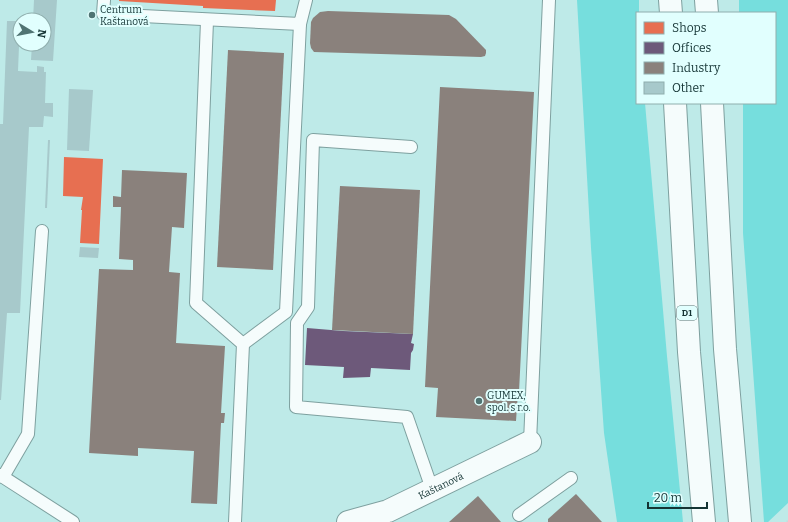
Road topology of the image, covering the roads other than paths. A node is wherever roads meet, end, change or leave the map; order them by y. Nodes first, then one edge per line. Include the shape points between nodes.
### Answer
1 (104, 0) edge
2 (306, 0) edge
3 (549, 0) edge
4 (670, 0) edge
5 (706, 0) edge
6 (671, 12) edge
7 (707, 12) edge
8 (207, 21) junction
9 (300, 24) junction
10 (675, 104) edge
11 (712, 104) edge
12 (411, 147) dead end
13 (42, 231) dead end
14 (242, 344) junction
15 (530, 442) joint
16 (2, 476) edge
17 (571, 478) dead end
18 (432, 490) junction
19 (519, 515) dead end
20 (73, 522) edge
21 (235, 522) edge
22 (348, 522) edge
23 (704, 522) edge
24 (740, 522) edge

1 - 8 lane via 103,14
2 - 9 lane
3 - 15 lane
4 - 6 main road
5 - 7 main road
8 - 9 lane
8 - 14 lane via 196,303
9 - 14 lane via 286,312
10 - 23 main road, D1 via 689,352
11 - 24 main road via 725,349
12 - 18 lane via 313,140 308,306 297,323 296,407 407,418
13 - 16 lane via 28,434
14 - 21 lane
15 - 18 main road, Kaštanová
16 - 20 lane
17 - 19 lane
18 - 22 main road, Kaštanová via 388,511

